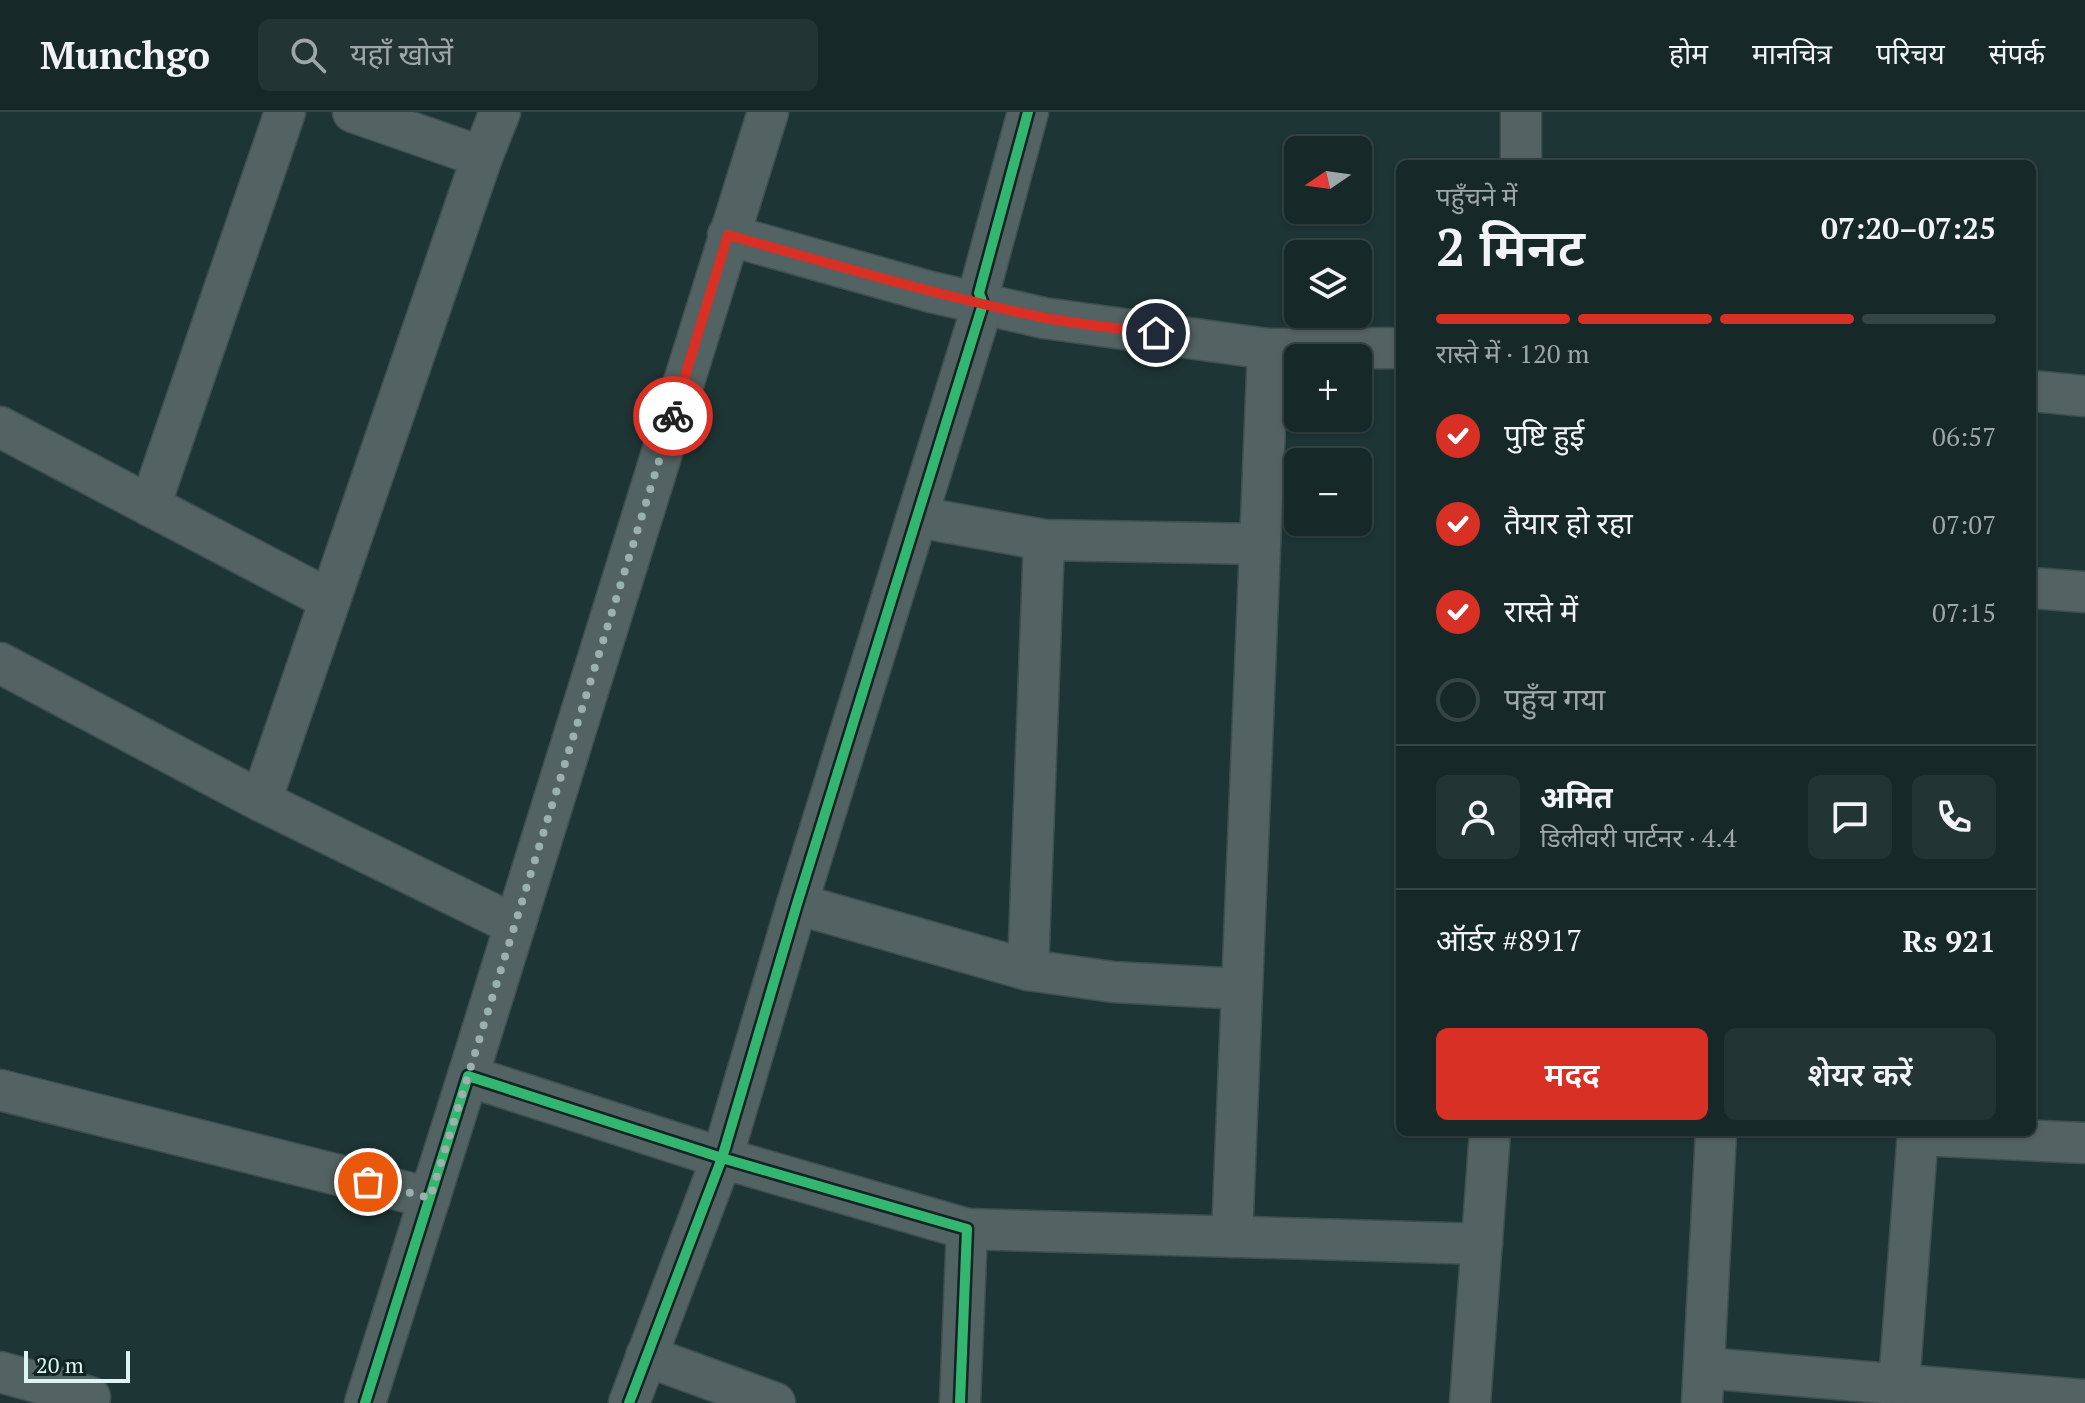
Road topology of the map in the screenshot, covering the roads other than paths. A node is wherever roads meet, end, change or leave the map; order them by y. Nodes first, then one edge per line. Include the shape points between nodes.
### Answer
1 (285, 112) edge
2 (353, 112) edge
3 (500, 112) edge
4 (768, 112) edge
5 (1028, 112) edge
6 (1521, 112) edge
7 (482, 157) junction
8 (1521, 160) edge
9 (728, 235) junction
10 (983, 304) junction
11 (1396, 348) edge
12 (1268, 349) junction
13 (2036, 391) edge
14 (2085, 396) edge
15 (0, 427) edge
16 (150, 506) junction
17 (918, 517) junction
18 (1044, 540) junction
19 (1260, 544) junction
20 (2036, 588) edge
21 (2085, 592) edge
22 (330, 600) junction
23 (0, 663) edge
24 (261, 801) junction
25 (797, 904) junction
26 (515, 925) junction
27 (1028, 970) junction
28 (1242, 989) junction
29 (468, 1076) junction
30 (0, 1090) edge
31 (1490, 1136) edge
32 (1716, 1136) edge
33 (1918, 1136) edge
34 (1955, 1136) edge
35 (2085, 1143) edge
36 (722, 1158) junction
37 (430, 1198) junction
38 (967, 1229) junction
39 (1232, 1237) junction
40 (1482, 1244) junction
41 (646, 1356) junction
42 (0, 1372) edge
43 (1899, 1384) junction
44 (1703, 1385) edge
45 (38, 1393) edge
46 (90, 1397) dead end
47 (2085, 1400) edge
48 (365, 1403) edge
49 (629, 1403) edge
50 (775, 1403) edge
51 (960, 1403) edge
52 (1470, 1403) edge

1 - 16 street
2 - 7 street
3 - 7 street
4 - 9 street
5 - 10 street via 979,293
6 - 8 street
7 - 22 street
9 - 10 street
9 - 26 street
10 - 12 street via 1044,318
10 - 17 street
11 - 12 street
12 - 19 street
13 - 14 street
15 - 16 street
16 - 22 street
17 - 18 street
17 - 25 street
18 - 19 street
18 - 27 street
19 - 28 street
20 - 21 street
22 - 24 street
23 - 24 street
24 - 26 street
25 - 27 street
25 - 36 street
26 - 29 street
27 - 28 street via 1113,982
28 - 39 street
29 - 36 street
29 - 37 street
30 - 37 street
31 - 40 street
32 - 44 street
33 - 43 street
34 - 35 street
36 - 38 street
36 - 41 street
37 - 48 street
38 - 39 street
38 - 51 street
39 - 40 street
40 - 52 street
41 - 49 street
41 - 50 street
42 - 45 street
43 - 44 street
43 - 47 street
45 - 46 street

